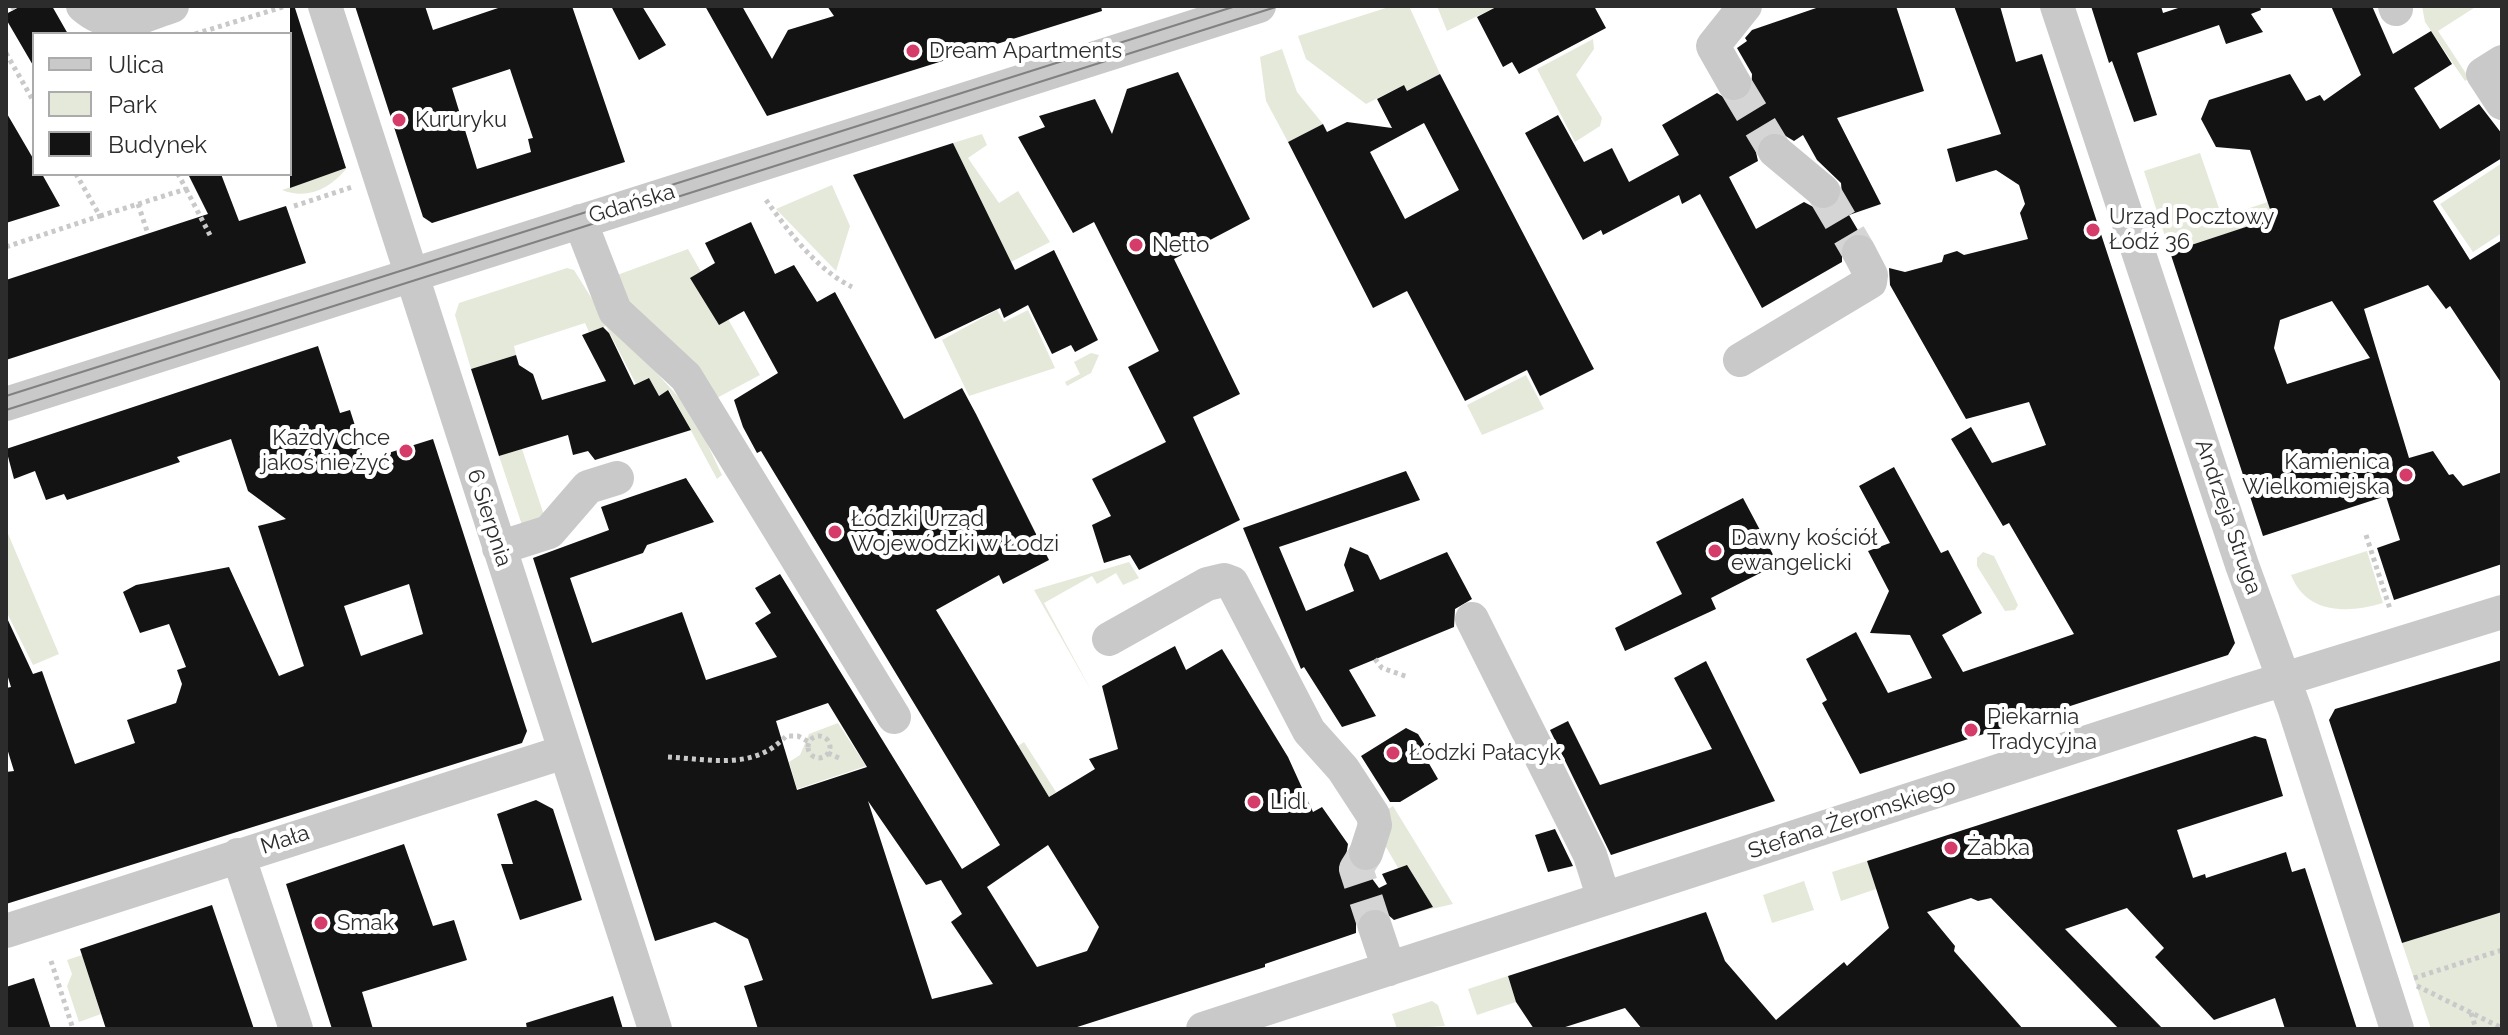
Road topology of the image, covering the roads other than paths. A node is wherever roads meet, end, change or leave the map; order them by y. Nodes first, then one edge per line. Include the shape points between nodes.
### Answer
1 (83, 6) edge
2 (172, 6) edge
3 (325, 6) edge
4 (1259, 6) edge
5 (1745, 6) edge
6 (2057, 6) edge
7 (2502, 62) edge
8 (1734, 83) tunnel mouth
9 (2502, 103) edge
10 (1775, 151) tunnel mouth
11 (1823, 191) tunnel mouth
12 (580, 221) junction
13 (1859, 252) tunnel mouth
14 (412, 274) junction
15 (1740, 360) dead end
16 (6, 404) edge
17 (617, 478) dead end
18 (499, 548) junction
19 (2502, 612) edge
20 (1472, 619) dead end
21 (1109, 639) dead end
22 (2285, 679) junction
23 (894, 717) dead end
24 (564, 752) junction
25 (1366, 853) tunnel mouth
26 (238, 855) junction
27 (1604, 899) junction
28 (1375, 927) tunnel mouth
29 (6, 931) edge
30 (1389, 969) junction
31 (296, 1029) edge
32 (655, 1029) edge
33 (1203, 1029) edge
34 (2397, 1029) edge

1 - 2 street via 112,23
3 - 14 street, 6 Sierpnia
4 - 12 street, Gdańska
5 - 8 street via 1713,46
6 - 22 street, Andrzeja Struga via 2242,565
7 - 9 street via 2483,74
10 - 11 street
12 - 14 street, Gdańska
12 - 23 street via 615,311 686,377
13 - 15 street via 1871,275 1859,292
14 - 16 street, Gdańska
14 - 18 street, 6 Sierpnia
17 - 18 street via 588,487 549,532
18 - 24 street, 6 Sierpnia
19 - 22 street, Stefana Żeromskiego
20 - 27 street via 1590,855
21 - 25 street via 1207,584 1232,583 1309,731 1343,769 1373,815
22 - 27 street, Stefana Żeromskiego
22 - 34 street, Andrzeja Struga
24 - 26 street, Mała
24 - 32 street, 6 Sierpnia
26 - 29 street, Mała
26 - 31 street
27 - 30 street, Stefana Żeromskiego
28 - 30 street
30 - 33 street, Stefana Żeromskiego

